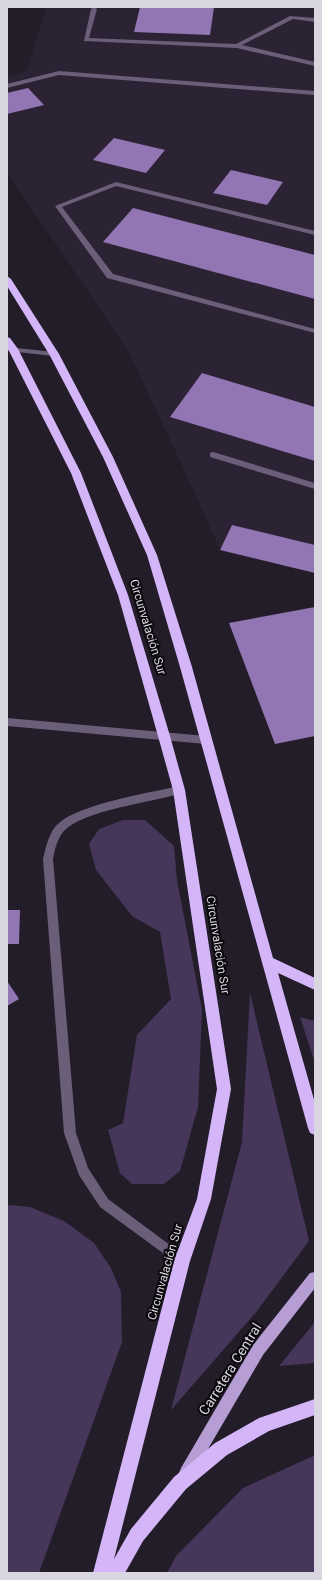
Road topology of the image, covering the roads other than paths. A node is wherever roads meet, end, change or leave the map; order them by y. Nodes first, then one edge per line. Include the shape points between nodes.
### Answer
1 (94, 8) dead end
2 (315, 20) edge
3 (237, 46) junction
4 (315, 64) edge
5 (7, 86) edge
6 (315, 93) edge
7 (315, 233) edge
8 (7, 279) edge
9 (315, 331) edge
10 (7, 340) edge
11 (10, 349) edge
12 (54, 354) junction
13 (213, 455) dead end
14 (315, 486) edge
15 (7, 722) edge
16 (164, 736) junction
17 (206, 740) junction
18 (179, 790) junction
19 (268, 962) junction
20 (315, 984) edge
21 (315, 1128) edge
22 (182, 1261) junction
23 (315, 1278) edge
24 (315, 1407) edge
25 (180, 1483) junction
26 (102, 1573) edge
27 (116, 1573) edge

1 - 3 lane via 86,40
2 - 3 lane via 292,17
3 - 4 lane
5 - 6 lane via 59,73
7 - 9 lane via 116,184 58,206 110,276
8 - 12 highway, Circunvalación Sur
10 - 11 highway, Circunvalación Sur
11 - 12 lane
11 - 16 highway, Circunvalación Sur via 76,473 118,580
12 - 17 highway, Circunvalación Sur via 108,457 152,555
13 - 14 lane
15 - 16 lane
16 - 17 lane
16 - 18 highway, Circunvalación Sur
17 - 19 highway, Circunvalación Sur
18 - 22 highway, Circunvalación Sur via 224,1089 204,1199
18 - 22 lane via 80,815 62,825 52,841 48,859 70,1133 82,1172 104,1203
19 - 20 highway
19 - 21 highway, Circunvalación Sur
22 - 26 highway, Circunvalación Sur
23 - 25 main road, Carretera Central via 258,1350
24 - 25 highway, Carretera Central via 265,1424 221,1449
25 - 27 highway, Carretera Central via 137,1535

